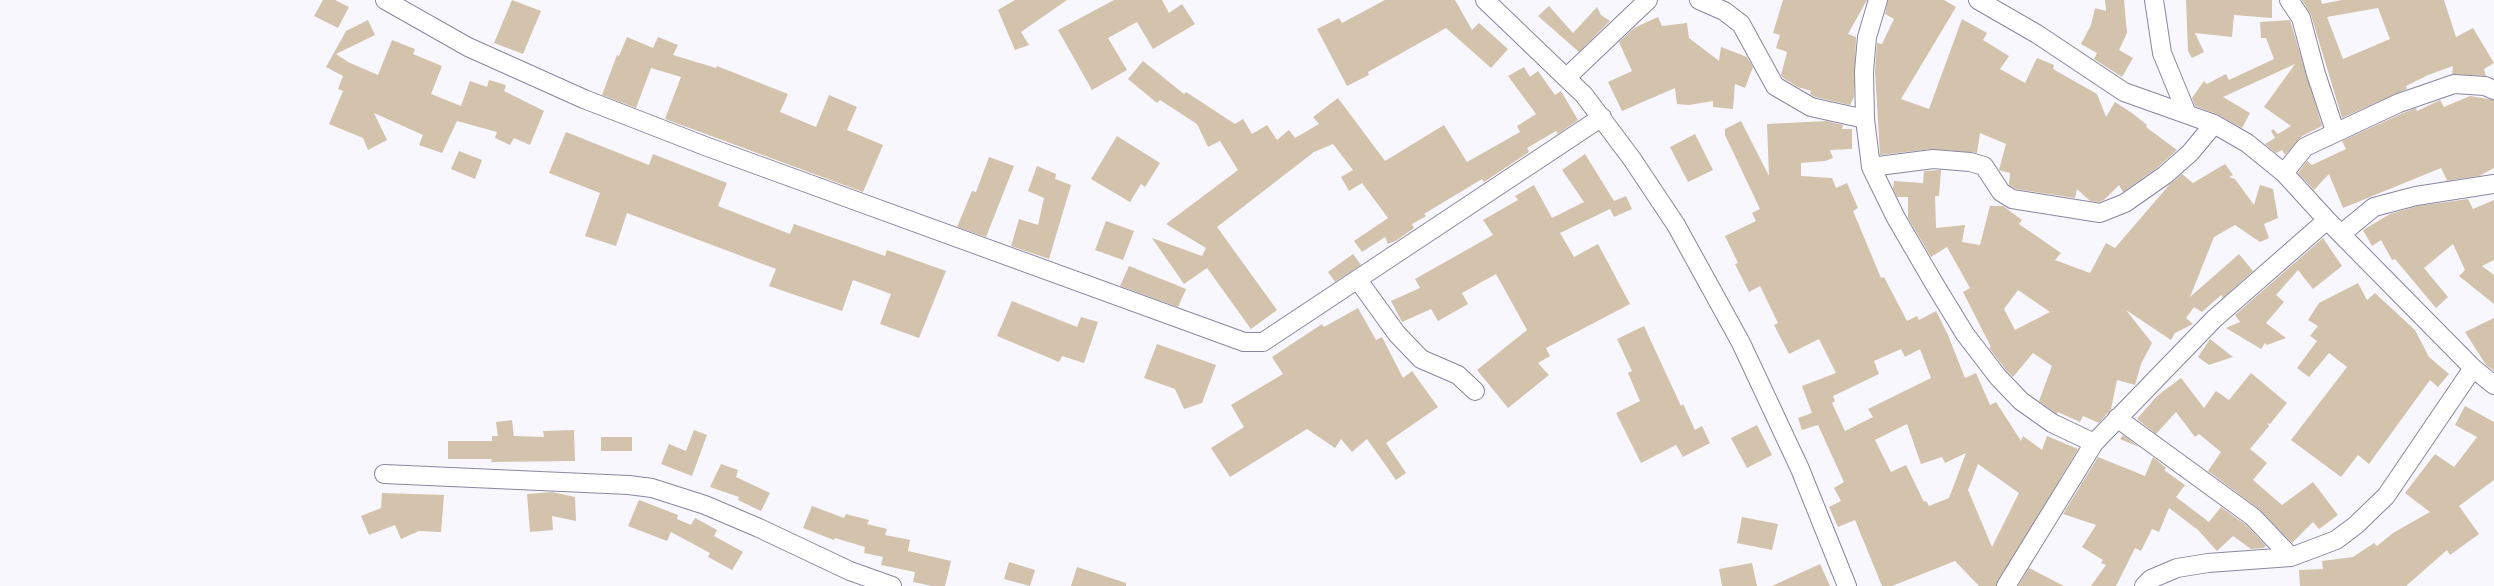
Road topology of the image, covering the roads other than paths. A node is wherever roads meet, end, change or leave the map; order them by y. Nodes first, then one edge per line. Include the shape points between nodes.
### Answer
1 (385, 0) edge
2 (1484, 0) edge
3 (1648, 0) edge
4 (1699, 0) edge
5 (1878, 0) edge
6 (1978, 0) edge
7 (2154, 0) edge
8 (2288, 0) edge
9 (1567, 77) junction
10 (2494, 90) edge
11 (2187, 114) junction
12 (1602, 117) junction
13 (1865, 119) junction
14 (2214, 124) junction
15 (2335, 131) junction
16 (1871, 167) junction
17 (2284, 173) junction
18 (2494, 184) edge
19 (2327, 220) junction
20 (2341, 234) junction
21 (1358, 280) junction
22 (2473, 368) junction
23 (2494, 385) edge
24 (1475, 391) dead end
25 (2117, 418) junction
26 (2094, 443) junction
27 (384, 474) dead end
28 (2291, 557) junction
29 (892, 586) edge
30 (1847, 586) edge
31 (2006, 586) edge
32 (2144, 586) edge

1 - 21 street via 468,47 584,99 705,146 1244,342 1263,342
2 - 9 street
3 - 9 street
4 - 13 street via 1724,11 1741,24 1775,86 1811,107
5 - 13 street via 1867,37 1864,71
6 - 11 street via 2037,34 2124,92
7 - 11 street via 2162,53
8 - 15 street via 2301,18
9 - 12 street
10 - 15 street via 2485,86 2454,84 2399,103
11 - 14 street
12 - 21 street
12 - 30 street via 1676,225 1720,302 1800,469
13 - 16 street
14 - 16 street via 2190,153 2165,175 2125,203 2100,213 2012,199 2001,192 1984,166 1970,162 1933,158
14 - 17 street via 2247,143
15 - 17 street via 2305,147
16 - 26 street via 1896,218 1935,285 1965,334 1998,377 2021,401 2052,423
17 - 19 street
18 - 20 street via 2416,196 2374,207
19 - 20 street
19 - 25 street via 2214,319
20 - 22 street
21 - 24 street via 1397,334 1421,359 1458,375
22 - 23 street
22 - 28 street via 2386,496 2336,540
25 - 26 street
25 - 28 street via 2253,517
26 - 31 street
27 - 29 street via 652,488 705,505 850,571
28 - 32 street via 2177,568 2151,579

